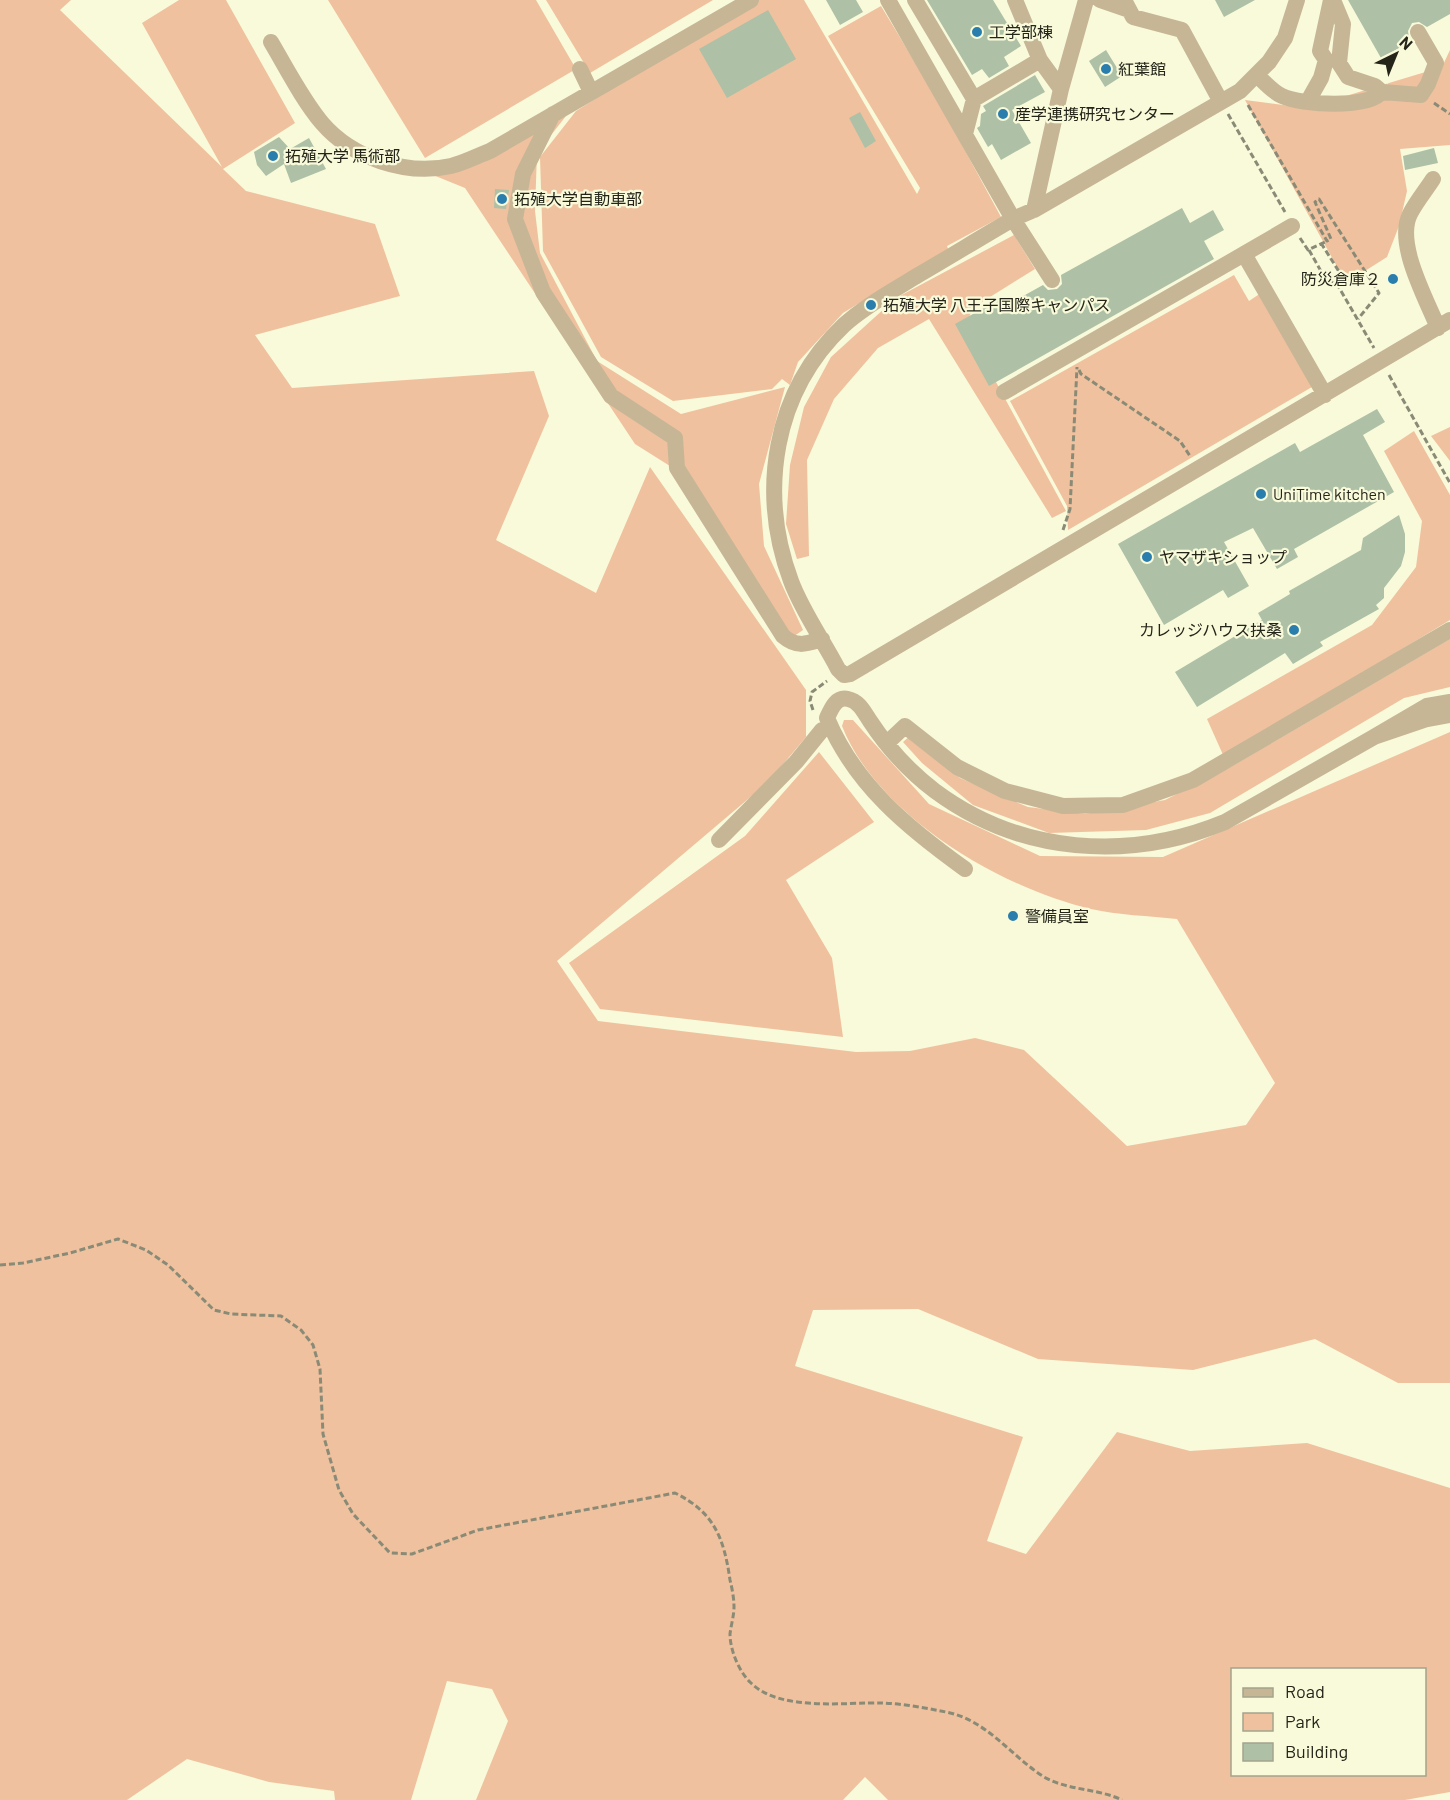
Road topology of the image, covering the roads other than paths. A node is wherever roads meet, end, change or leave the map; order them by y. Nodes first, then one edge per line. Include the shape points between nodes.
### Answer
1 (751, 0) edge
2 (888, 0) edge
3 (915, 0) edge
4 (1015, 0) edge
5 (1086, 0) edge
6 (1100, 0) edge
7 (1297, 0) edge
8 (1332, 0) edge
9 (1126, 5) edge
10 (1418, 33) dead end
11 (271, 42) dead end
12 (1040, 60) junction
13 (1333, 61) junction
14 (580, 69) dead end
15 (1257, 75) junction
16 (1061, 89) junction
17 (591, 92) junction
18 (1382, 92) junction
19 (974, 99) junction
20 (1308, 101) junction
21 (1225, 109) junction
22 (553, 114) junction
23 (965, 134) junction
24 (1433, 179) dead end
25 (1034, 210) junction
26 (1013, 219) junction
27 (1292, 226) dead end
28 (1244, 254) junction
29 (1052, 280) dead end
30 (1444, 324) edge
31 (1004, 392) dead end
32 (1325, 396) junction
33 (1450, 630) edge
34 (822, 639) junction
35 (844, 675) junction
36 (848, 698) junction
37 (1450, 702) edge
38 (1427, 712) junction
39 (1450, 715) edge
40 (822, 730) dead end
41 (886, 743) junction
42 (719, 840) dead end
43 (965, 869) dead end

1 - 17 lane
2 - 23 lane
3 - 19 lane
4 - 12 lane
5 - 16 lane
6 - 9 lane
7 - 15 lane via 1285,38
8 - 13 lane via 1320,51
9 - 21 lane via 1132,17 1182,30
10 - 18 lane via 1436,63 1428,84 1421,95
11 - 22 lane via 323,124 342,141 380,162 430,169 452,166 490,152
12 - 16 lane
12 - 19 lane
13 - 18 lane via 1348,77
13 - 20 lane
14 - 17 lane
15 - 20 lane via 1280,96
15 - 21 lane
16 - 25 lane
17 - 22 lane
18 - 20 lane via 1377,98 1355,104
19 - 23 lane
21 - 25 lane
22 - 34 lane via 523,174 515,219 543,292 612,396 675,438 677,468 783,636 802,645
23 - 26 lane
24 - 30 lane via 1409,215 1406,228 1413,272
25 - 26 lane
26 - 29 lane
26 - 34 lane via 879,299 845,324 822,347 794,396 774,470 774,510 792,584
27 - 28 lane
28 - 31 lane
28 - 32 lane
30 - 32 lane
32 - 35 lane
33 - 41 lane via 1193,780 1123,805 1063,806 1005,791 957,767 905,726
34 - 35 lane
35 - 36 lane
36 - 41 lane via 858,703
36 - 43 lane via 839,700 827,718 840,747 900,820
37 - 38 lane
38 - 39 lane
38 - 41 lane via 1374,736 1217,825 1173,840 1109,848 1051,842 994,825 934,790
40 - 42 lane

